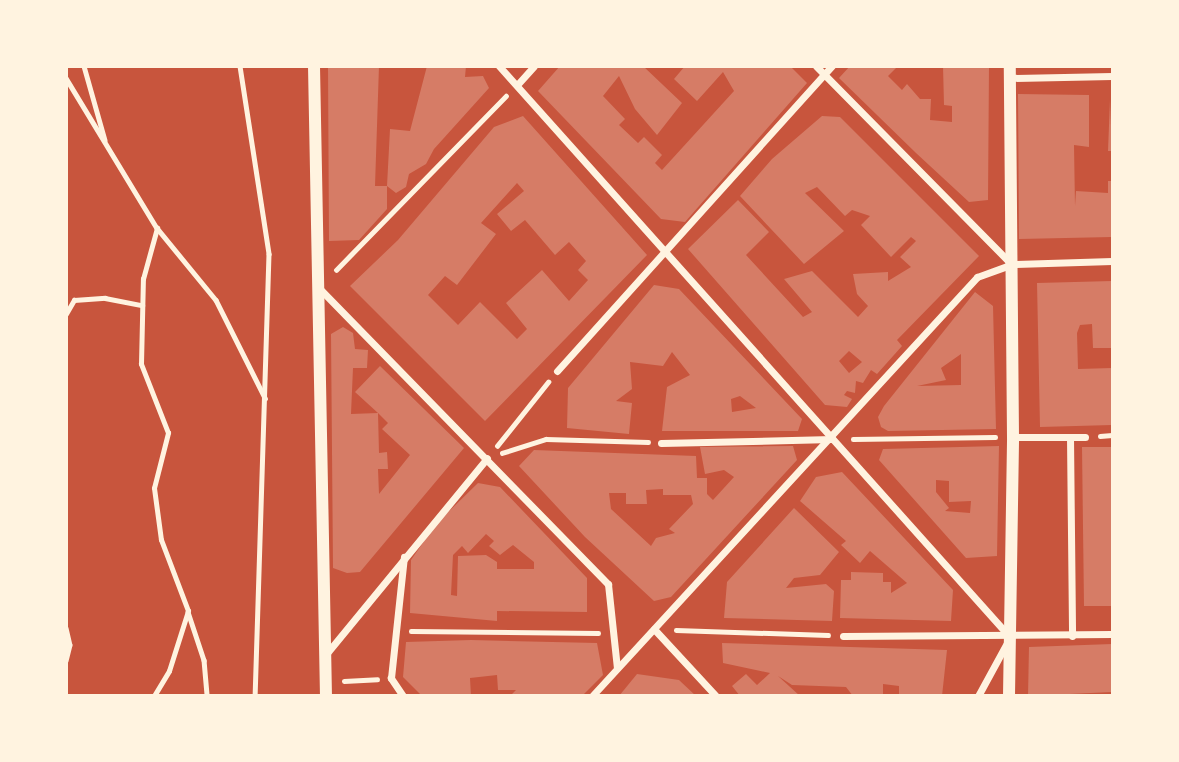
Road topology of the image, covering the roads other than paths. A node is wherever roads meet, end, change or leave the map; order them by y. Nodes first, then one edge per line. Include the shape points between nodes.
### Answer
1 (314, 66) edge
2 (499, 66) edge
3 (534, 66) edge
4 (816, 66) edge
5 (832, 66) edge
6 (1010, 72) edge
7 (824, 75) junction
8 (1112, 76) edge
9 (517, 85) junction
10 (664, 254) junction
11 (1112, 261) edge
12 (1012, 264) junction
13 (318, 288) junction
14 (557, 371) road end
15 (1013, 437) junction
16 (1070, 437) junction
17 (1085, 437) dead end
18 (832, 439) junction
19 (661, 443) road end
20 (487, 458) junction
21 (404, 556) junction
22 (654, 629) junction
23 (1112, 634) edge
24 (843, 636) road end
25 (1072, 636) junction
26 (1010, 637) junction
27 (326, 653) junction
28 (617, 668) junction
29 (326, 695) edge
30 (403, 695) edge
31 (592, 695) edge
32 (716, 695) edge
33 (978, 695) edge
34 (1009, 695) edge

1 - 13 street
2 - 9 street
3 - 9 street
4 - 7 street
5 - 7 street
6 - 8 street
6 - 12 street
7 - 10 street
7 - 12 street
9 - 10 street
10 - 14 street
10 - 18 street
11 - 12 street
12 - 15 street
12 - 18 street via 977,277
13 - 20 street
13 - 27 street
15 - 16 street
15 - 26 street
16 - 17 street
16 - 25 street
18 - 19 street
18 - 22 street
18 - 26 street
20 - 21 street
20 - 28 street via 608,584 617,633
21 - 27 street
21 - 30 street via 391,678
22 - 28 street
22 - 32 street
23 - 25 street
24 - 26 street
25 - 26 street
26 - 33 street
26 - 34 street
27 - 29 street
28 - 31 street

